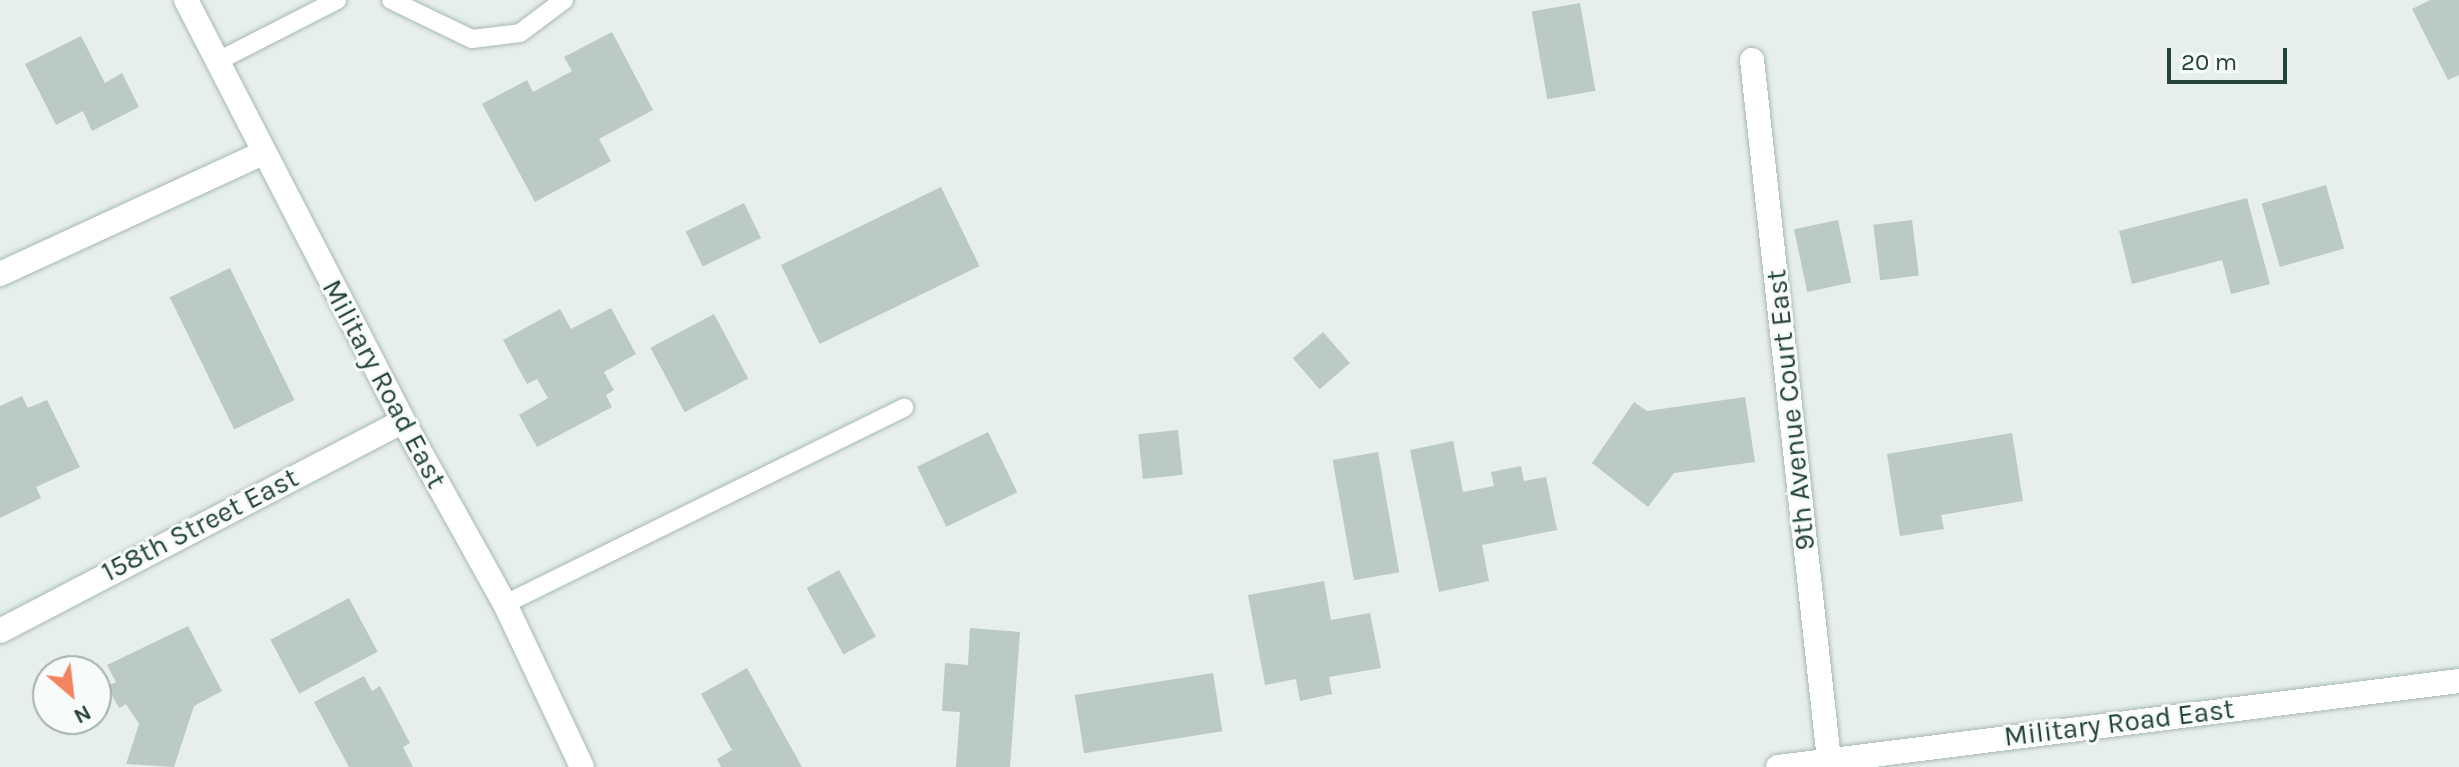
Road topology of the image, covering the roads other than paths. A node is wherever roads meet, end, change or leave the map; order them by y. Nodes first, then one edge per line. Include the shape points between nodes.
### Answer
1 (186, 0) edge
2 (337, 0) edge
3 (391, 0) edge
4 (564, 0) edge
5 (1752, 60) dead end
6 (218, 61) junction
7 (263, 153) junction
8 (0, 274) edge
9 (904, 408) dead end
10 (403, 421) junction
11 (505, 604) junction
12 (0, 631) edge
13 (2459, 681) edge
14 (1829, 760) junction
15 (582, 767) edge
16 (1778, 767) edge

1 - 6 street, Military Road East
2 - 6 lane
3 - 4 lane via 472,39 520,33
5 - 14 street, 9th Avenue Court East
6 - 7 street, Military Road East
7 - 8 street
7 - 10 street, Military Road East
9 - 11 lane
10 - 11 street, Military Road East
10 - 12 street, 158th Street East
11 - 15 street, Military Road East
13 - 14 street, Military Road East
14 - 16 street, Military Road East

